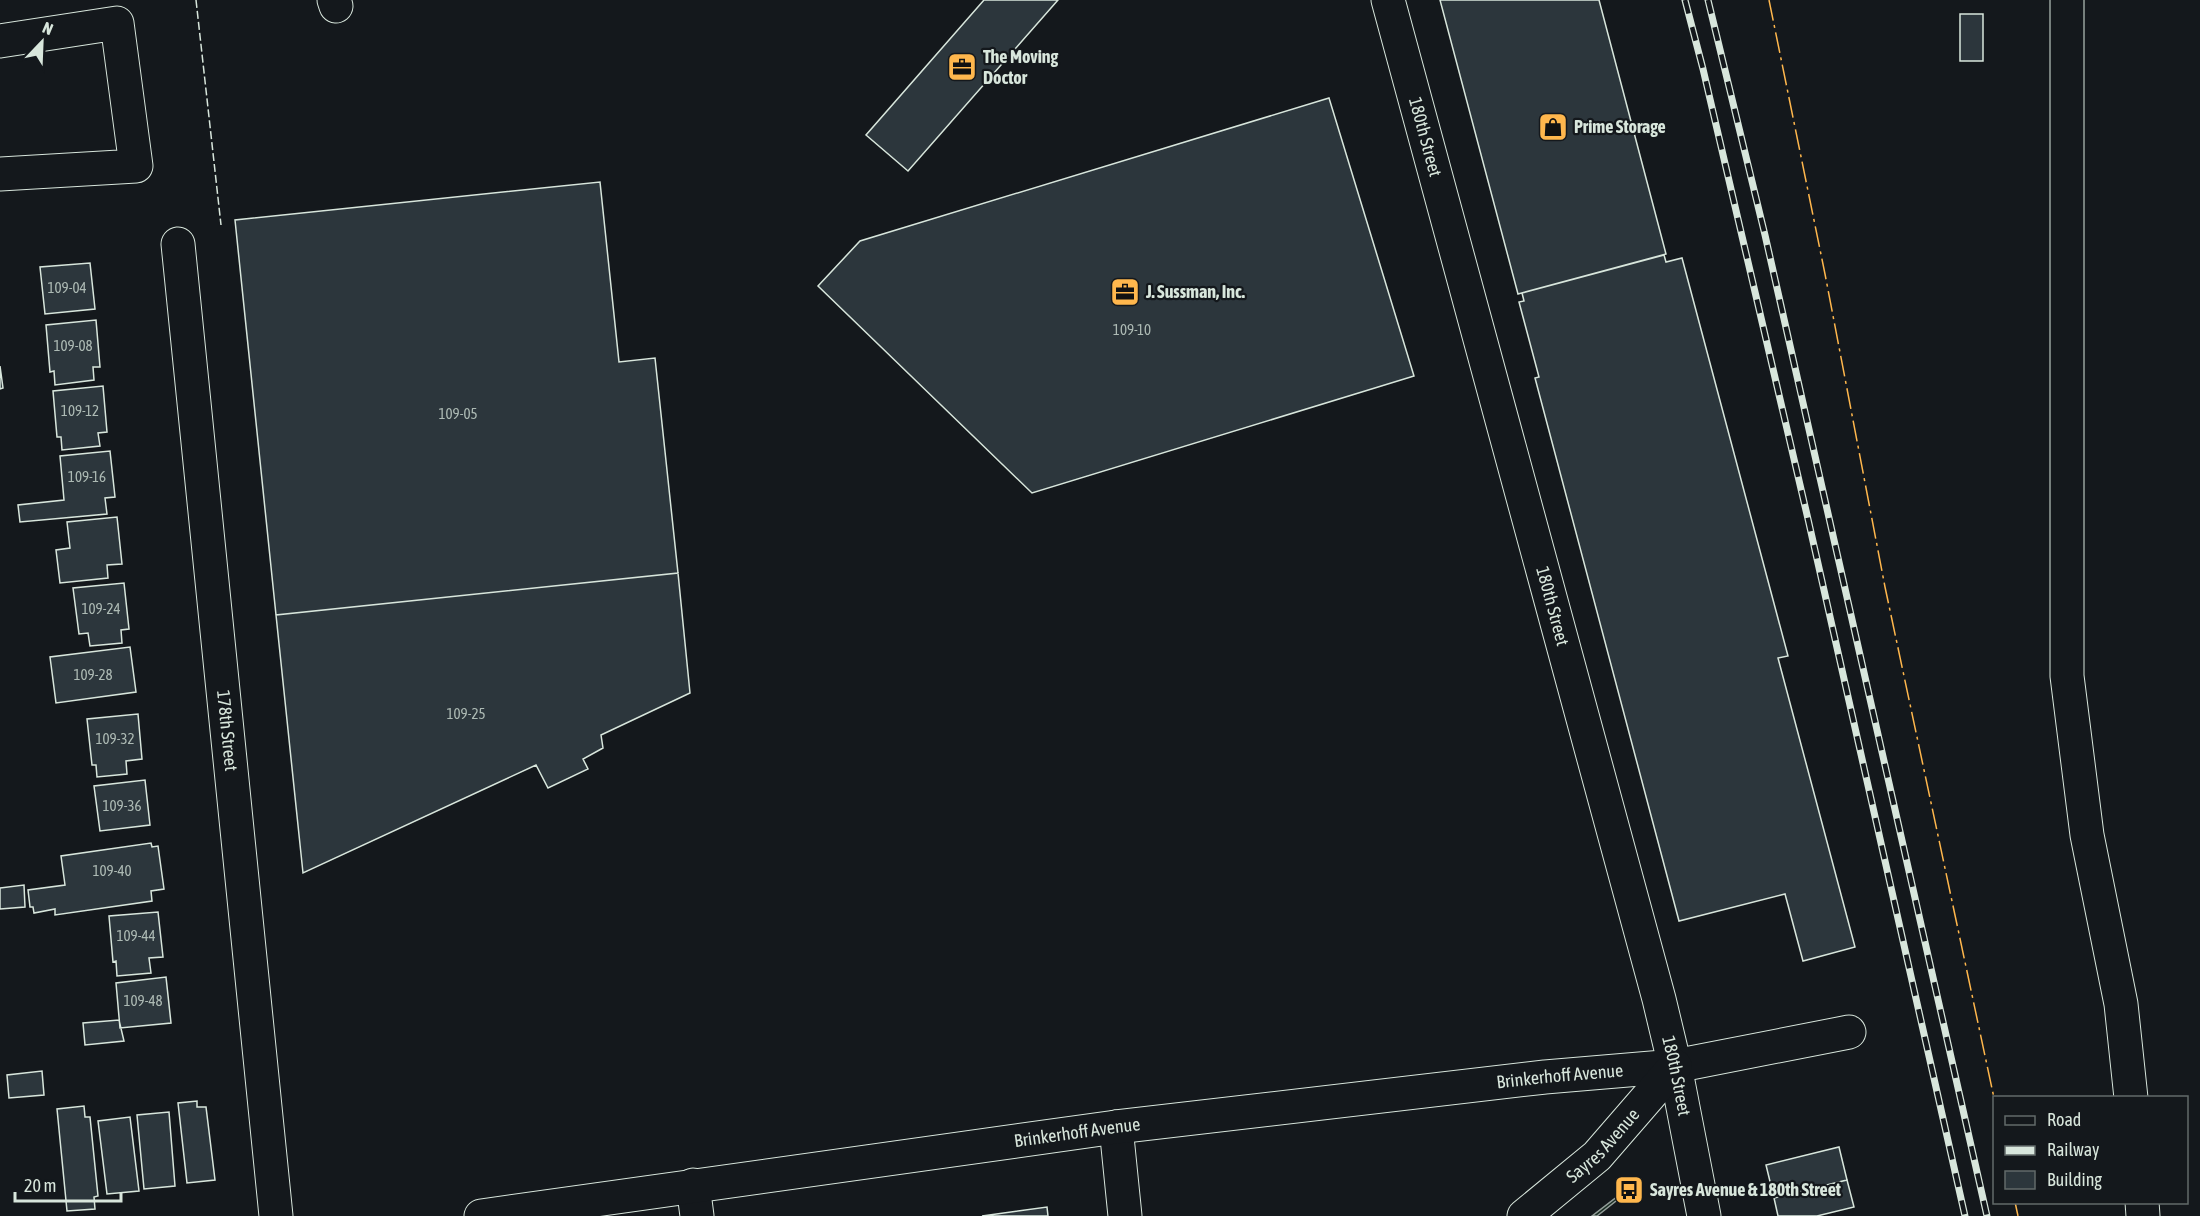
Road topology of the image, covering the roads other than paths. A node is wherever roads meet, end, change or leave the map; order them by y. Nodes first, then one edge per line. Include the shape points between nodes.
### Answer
1 (1388, 0) edge
2 (2067, 0) edge
3 (118, 11) edge
4 (0, 41) edge
5 (0, 174) edge
6 (178, 244) dead end
7 (1849, 1032) dead end
8 (1675, 1066) junction
9 (2131, 1096) edge
10 (1116, 1127) junction
11 (695, 1201) edge
12 (276, 1216) edge
13 (481, 1216) edge
14 (1125, 1216) edge
15 (1524, 1216) edge
16 (1704, 1216) edge

1 - 8 street, 180th Street
2 - 9 street via 2067,676 2088,835 2121,1004
3 - 4 street
3 - 5 street via 136,166
6 - 12 street, 178th Street
7 - 8 street, Brinkerhoff Avenue
8 - 10 street, Brinkerhoff Avenue via 1545,1077
8 - 15 street, Sayres Avenue via 1597,1156
8 - 16 street, 180th Street
10 - 11 street, Brinkerhoff Avenue
10 - 14 street
11 - 13 street, Brinkerhoff Avenue

